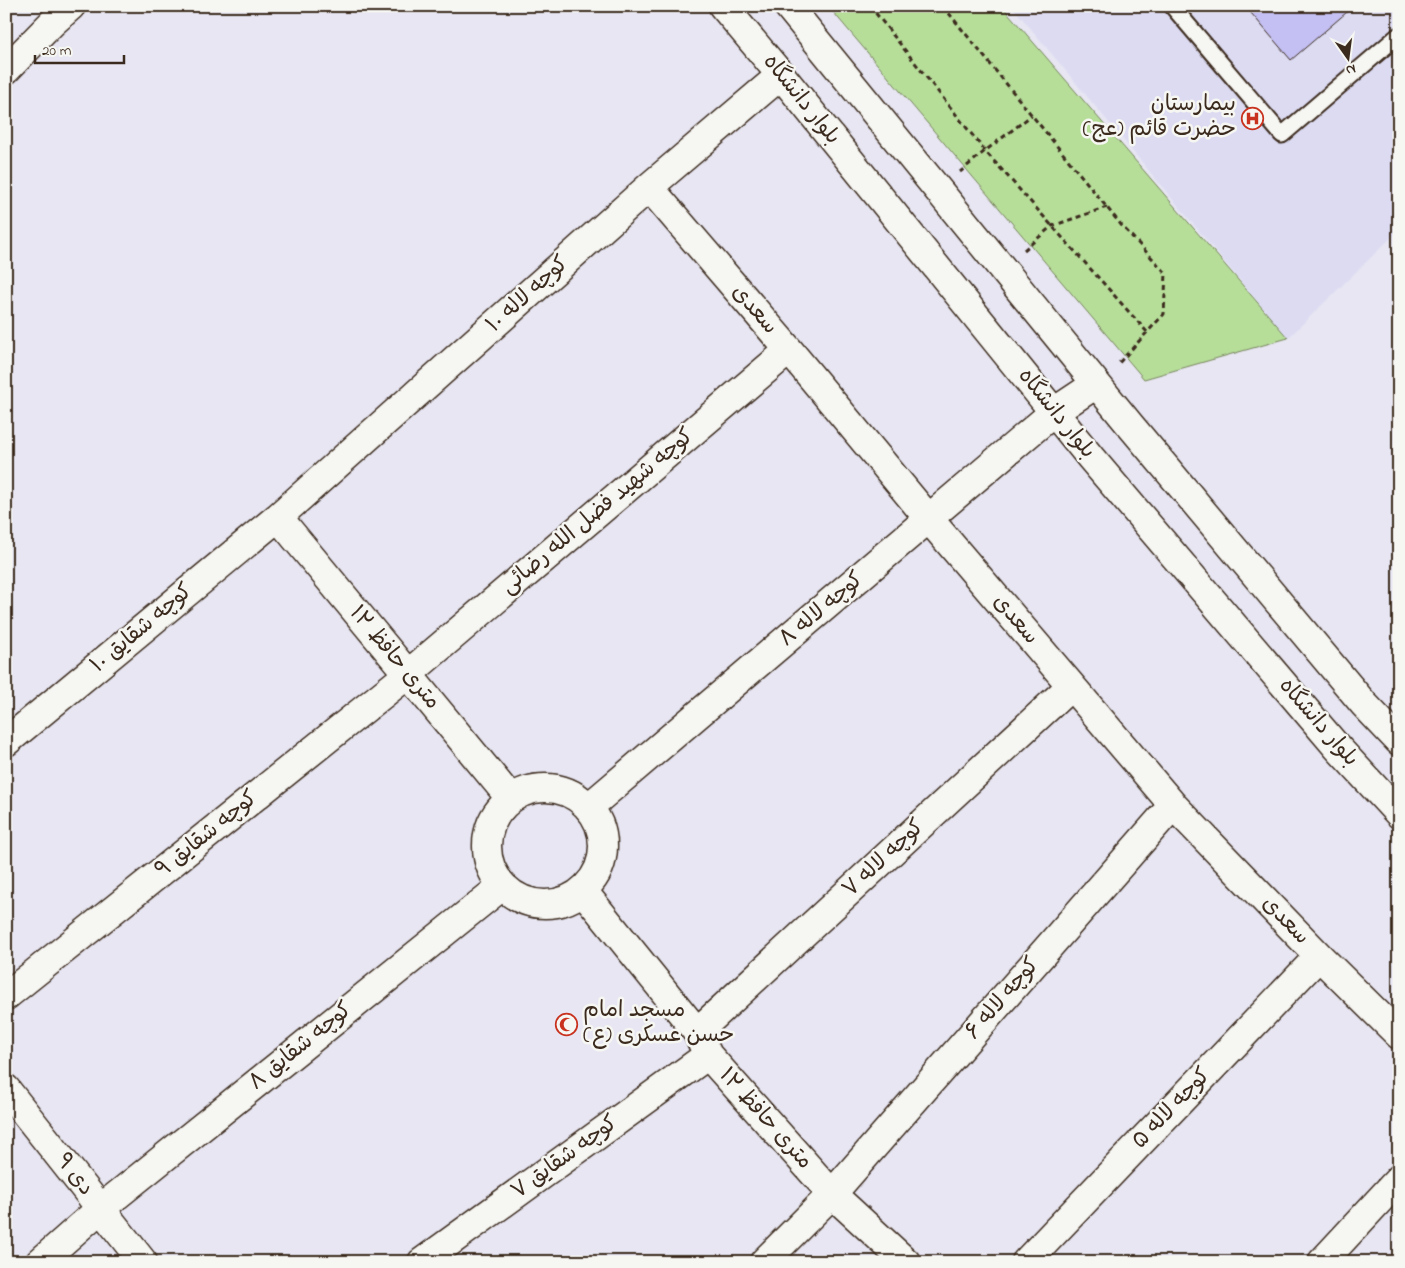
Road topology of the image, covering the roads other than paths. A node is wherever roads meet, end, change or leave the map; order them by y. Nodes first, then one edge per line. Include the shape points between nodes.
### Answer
1 (70, 6) edge
2 (723, 6) edge
3 (788, 6) edge
4 (1172, 6) edge
5 (1399, 35) edge
6 (6, 70) edge
7 (781, 75) junction
8 (650, 188) junction
9 (789, 350) junction
10 (1106, 375) junction
11 (1054, 412) junction
12 (278, 517) junction
13 (929, 519) junction
14 (407, 674) junction
15 (1071, 686) junction
16 (1399, 741) edge
17 (6, 742) edge
18 (511, 799) junction
19 (1173, 805) junction
20 (589, 807) junction
21 (1399, 814) edge
22 (502, 886) junction
23 (583, 891) junction
24 (1318, 956) junction
25 (6, 996) edge
26 (1399, 1035) edge
27 (702, 1044) junction
28 (6, 1089) edge
29 (1399, 1179) edge
30 (832, 1194) junction
31 (100, 1209) junction
32 (40, 1262) edge
33 (142, 1262) edge
34 (422, 1262) edge
35 (764, 1262) edge
36 (906, 1262) edge
37 (1026, 1262) edge
38 (1322, 1262) edge

1 - 6 street
2 - 7 street, بلوار دانشگاه
3 - 10 street, بلوار دانشگاه via 1002,268
4 - 5 lane via 1282,135
7 - 8 street, کوچه لاله ۱۰
7 - 11 street, بلوار دانشگاه
8 - 9 street, سعدی
8 - 12 street, کوچه لاله ۱۰
9 - 13 street, سعدی
9 - 14 street, کوچه شهید فضل الله رضائی
10 - 11 street, کوچه لاله ۸
10 - 16 street, بلوار دانشگاه via 1363,703
11 - 13 street, کوچه لاله ۸
11 - 21 street, بلوار دانشگاه via 1337,747
12 - 14 street, ۱۲ متری حافظ
12 - 17 street, کوچه شقایق ۱۰
13 - 15 street, سعدی
13 - 20 street, کوچه لاله ۸
14 - 18 street, ۱۲ متری حافظ
14 - 25 street, کوچه شقایق ۹
15 - 19 street, سعدی
15 - 27 street, کوچه لاله ۷
18 - 20 street via 526,791 543,788 576,796
18 - 22 street via 497,813 489,830 487,850 491,869
19 - 24 street, سعدی
19 - 30 street, کوچه لاله ۶
20 - 23 street via 599,823 604,841 602,860 595,877
22 - 23 street via 532,904 550,905
22 - 31 street, کوچه شقایق ۸
23 - 27 street, ۱۲ متری حافظ
24 - 26 street, سعدی
24 - 37 street, کوچه لاله ۵
27 - 30 street, ۱۲ متری حافظ
27 - 34 street, کوچه شقایق ۷
28 - 31 street, ۹ دی
29 - 38 street
30 - 35 street, کوچه لاله ۶
30 - 36 street, ۱۲ متری حافظ
31 - 32 street, کوچه شقایق ۸
31 - 33 street, ۹ دی

